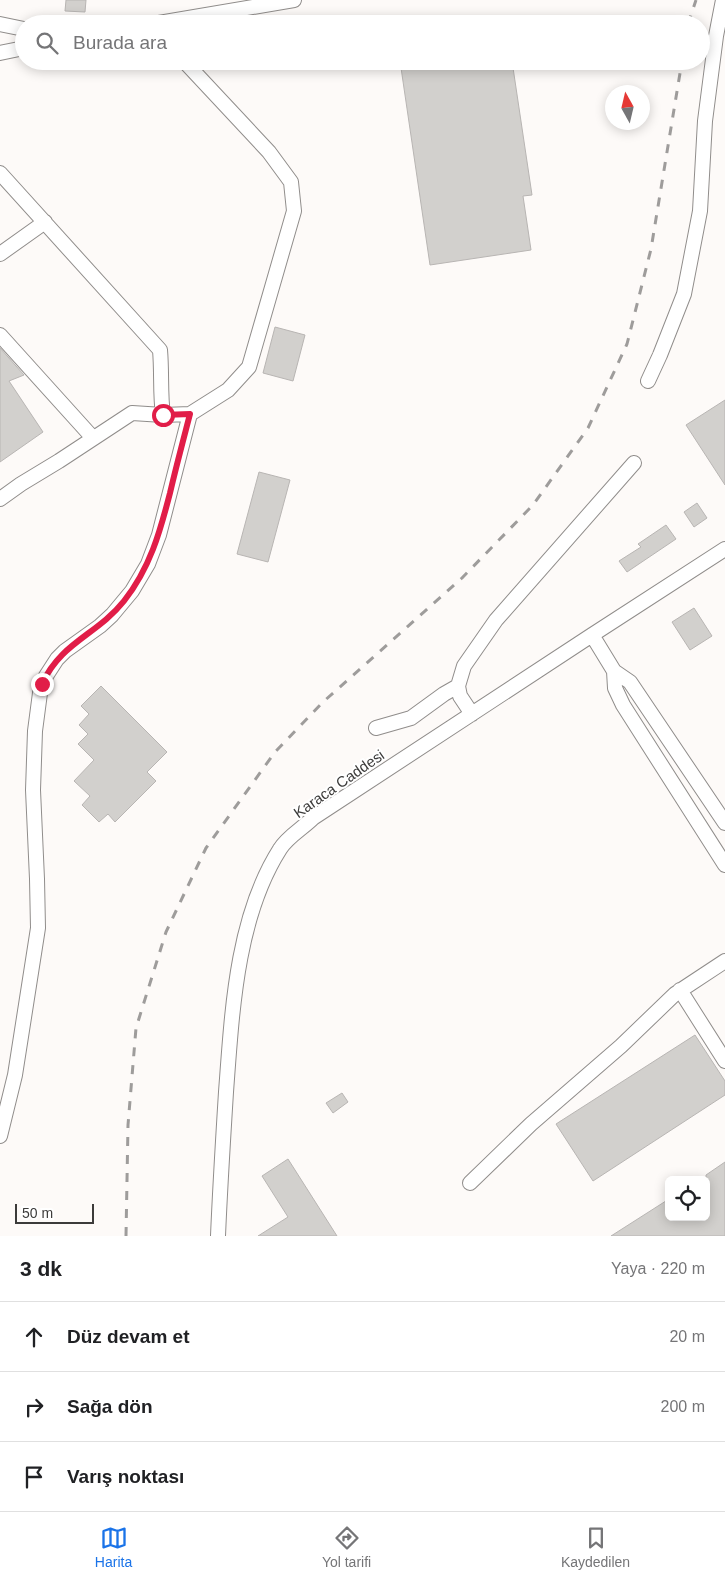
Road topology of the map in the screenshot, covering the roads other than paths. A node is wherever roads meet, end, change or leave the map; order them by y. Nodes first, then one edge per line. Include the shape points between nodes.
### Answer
1 (294, 0) edge
2 (723, 0) edge
3 (207, 15) edge
4 (0, 24) edge
5 (15, 27) edge
6 (15, 50) edge
7 (0, 53) edge
8 (193, 70) edge
9 (0, 173) edge
10 (45, 222) junction
11 (0, 254) edge
12 (0, 335) edge
13 (648, 381) dead end
14 (190, 414) junction
15 (163, 415) junction
16 (93, 438) junction
17 (634, 462) dead end
18 (0, 500) edge
19 (725, 550) edge
20 (592, 634) junction
21 (614, 670) junction
22 (458, 686) junction
23 (472, 714) junction
24 (376, 728) dead end
25 (725, 823) edge
26 (725, 865) edge
27 (725, 961) edge
28 (680, 990) junction
29 (725, 1061) edge
30 (0, 1136) edge
31 (470, 1183) dead end
32 (218, 1236) edge

1 - 3 street
2 - 13 street via 705,121 700,211 684,294
4 - 5 street
6 - 7 street
8 - 14 street via 270,152 291,182 294,211 248,368 228,390
9 - 10 street
10 - 11 street
10 - 15 street via 160,350
12 - 16 street
14 - 15 street
14 - 30 street via 159,535 141,578 112,615 57,659 40,693 33,790 38,928 15,1075
15 - 16 street via 132,413
16 - 18 street
17 - 22 street via 496,620 464,666
19 - 20 street, Karaca Caddesi
20 - 21 street
20 - 23 street, Karaca Caddesi
21 - 25 street via 630,682
21 - 26 street via 615,688 623,705
22 - 23 street via 460,696
22 - 24 street via 411,718
23 - 32 street, Karaca Caddesi via 313,818 281,847 264,878 248,924 236,977
27 - 28 street
28 - 29 street
28 - 31 street

